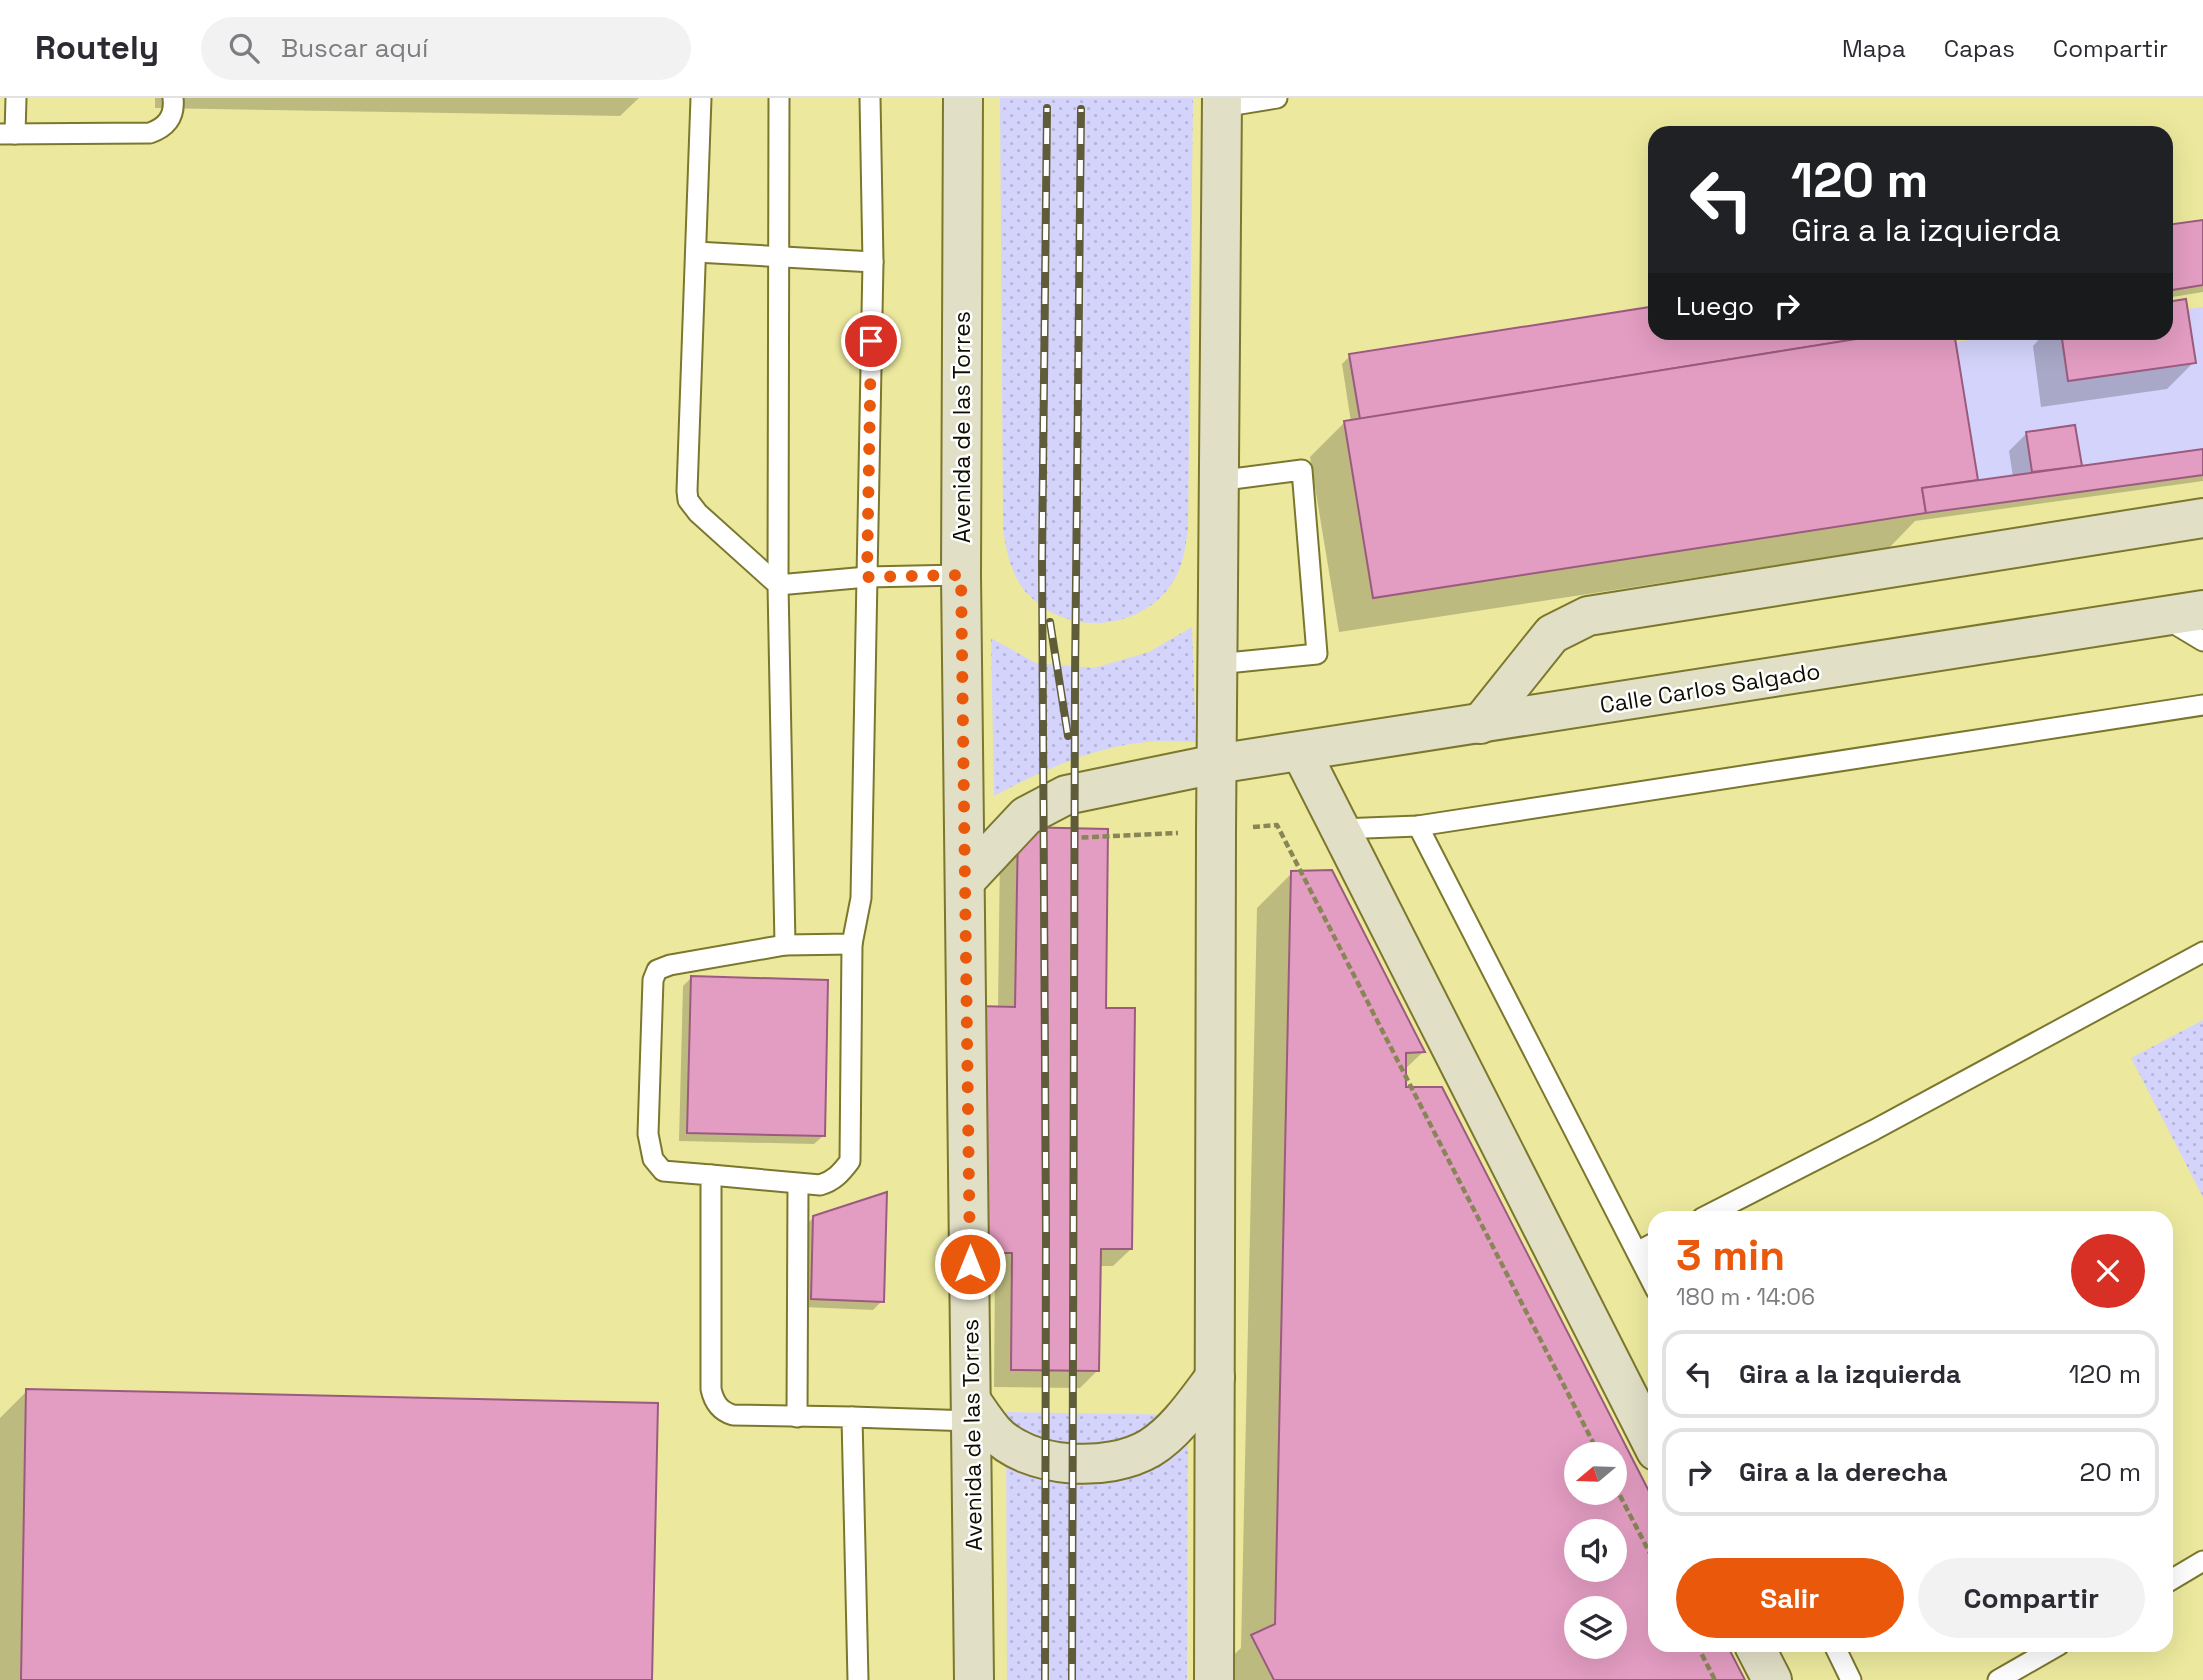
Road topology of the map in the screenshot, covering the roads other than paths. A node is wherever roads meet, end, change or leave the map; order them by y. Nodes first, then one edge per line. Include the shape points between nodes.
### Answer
1 (16, 98) edge
2 (173, 98) edge
3 (701, 98) edge
4 (779, 98) edge
5 (870, 98) edge
6 (963, 98) edge
7 (1277, 98) edge
8 (1222, 102) edge
9 (7, 134) edge
10 (696, 252) junction
11 (780, 257) junction
12 (873, 262) junction
13 (1217, 481) junction
14 (2203, 518) edge
15 (961, 575) junction
16 (867, 577) junction
17 (778, 585) junction
18 (2203, 610) edge
19 (2163, 617) junction
20 (2203, 641) edge
21 (1217, 664) junction
22 (2203, 705) edge
23 (1480, 724) junction
24 (1301, 752) junction
25 (1216, 764) junction
26 (1418, 826) junction
27 (1340, 829) junction
28 (966, 880) junction
29 (852, 944) junction
30 (785, 945) junction
31 (2203, 952) edge
32 (712, 1175) junction
33 (798, 1185) junction
34 (1716, 1211) edge
35 (1648, 1246) edge
36 (1637, 1252) junction
37 (1648, 1274) edge
38 (1215, 1377) junction
39 (972, 1411) junction
40 (797, 1417) junction
41 (852, 1418) junction
42 (1648, 1435) edge
43 (2203, 1561) edge
44 (2173, 1579) edge
45 (1758, 1652) edge
46 (1837, 1652) edge
47 (2047, 1652) edge
48 (858, 1680) edge
49 (974, 1680) edge
50 (1214, 1680) edge
51 (1772, 1680) edge
52 (1851, 1680) edge
53 (1998, 1680) edge

1 - 9 lane
2 - 9 lane via 170,119 150,133
3 - 10 lane
4 - 11 lane
5 - 12 lane
6 - 15 street, Avenida de las Torres
7 - 8 lane
8 - 13 street
10 - 11 lane
10 - 17 lane via 688,500
11 - 12 lane
11 - 17 lane
12 - 16 lane
13 - 21 street
13 - 21 lane via 1303,470 1317,654
14 - 23 street via 1588,616 1552,634
15 - 16 lane
15 - 28 street, Avenida de las Torres
16 - 17 lane
16 - 29 lane via 861,898
17 - 30 lane
18 - 19 street, Calle Carlos Salgado
19 - 20 lane
19 - 23 street, Calle Carlos Salgado
21 - 25 street
22 - 26 lane
23 - 24 street, Calle Carlos Salgado
24 - 25 street, Calle Carlos Salgado
24 - 27 street
25 - 28 street, Calle Carlos Salgado via 1066,795 1026,816
25 - 38 street
26 - 27 lane
26 - 36 lane
27 - 42 street
28 - 39 street, Avenida de las Torres
29 - 30 lane
29 - 33 lane via 850,1161 830,1182
30 - 32 lane via 670,965 654,974 649,1134 653,1159 663,1171
31 - 34 lane
32 - 33 lane
32 - 40 lane via 713,1399 733,1415
33 - 40 lane
35 - 36 lane
36 - 37 lane
38 - 39 street via 1150,1448 1112,1461 1067,1464 1029,1454 994,1433
38 - 50 street
39 - 41 lane
39 - 49 street, Avenida de las Torres
40 - 41 lane
41 - 48 lane
43 - 44 lane
45 - 51 street
46 - 52 lane
47 - 53 lane

